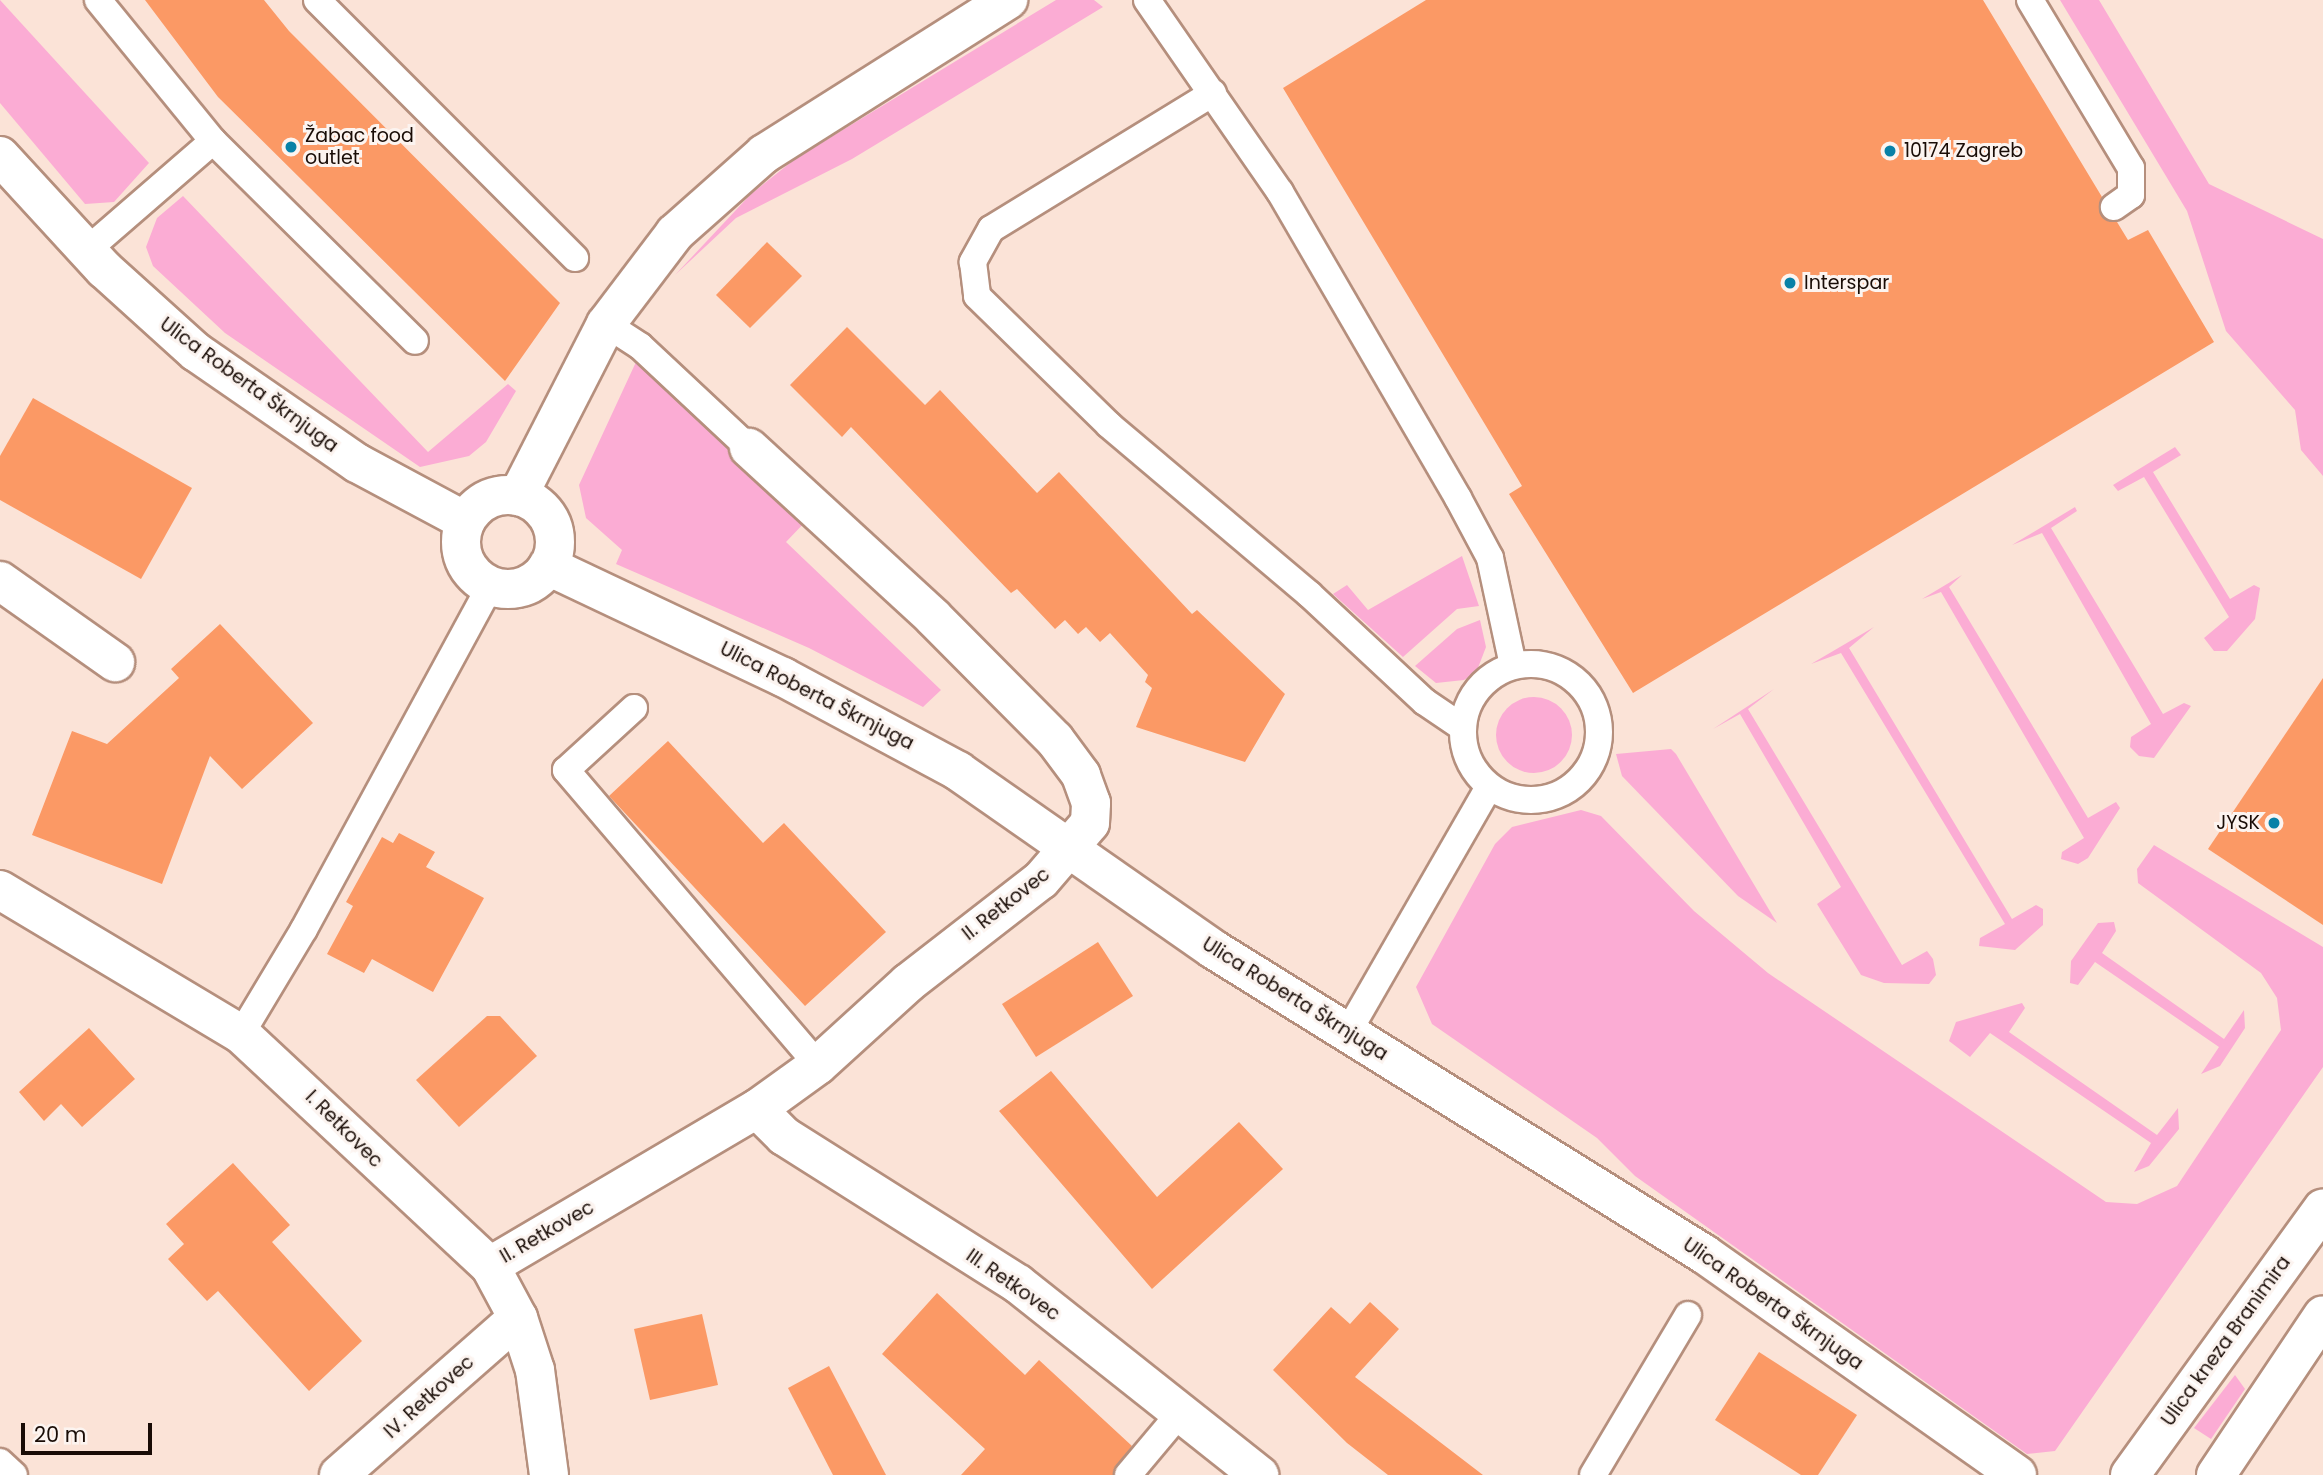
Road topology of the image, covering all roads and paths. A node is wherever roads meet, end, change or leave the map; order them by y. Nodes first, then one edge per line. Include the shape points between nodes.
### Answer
1 (98, 0) edge
2 (317, 0) edge
3 (1008, 0) edge
4 (1147, 0) edge
5 (2029, 0) edge
6 (1213, 93) junction
7 (213, 141) junction
8 (0, 156) edge
9 (2114, 207) dead end
10 (86, 251) junction
11 (575, 258) dead end
12 (606, 324) junction
13 (415, 341) dead end
14 (749, 448) joint
15 (518, 496) junction
16 (465, 521) junction
17 (548, 566) junction
18 (0, 581) edge
19 (490, 586) junction
20 (115, 663) dead end
21 (1513, 665) junction
22 (634, 708) dead end
23 (1462, 727) junction
24 (1489, 787) junction
25 (1069, 852) junction
26 (0, 890) edge
27 (1348, 1032) junction
28 (241, 1034) junction
29 (818, 1065) junction
30 (757, 1109) junction
31 (2323, 1208) edge
32 (490, 1266) junction
33 (1688, 1315) dead end
34 (2323, 1315) edge
35 (518, 1318) junction
36 (1180, 1413) junction
37 (0, 1462) edge
38 (14, 1475) edge
39 (339, 1475) edge
40 (549, 1475) edge
41 (1128, 1475) edge
42 (1259, 1475) edge
43 (1593, 1475) edge
44 (2017, 1475) edge
45 (2130, 1475) edge
46 (2216, 1475) edge

1 - 7 lane
2 - 11 lane
3 - 12 street via 764,154 675,233
4 - 6 lane
5 - 9 lane via 2131,168 2131,195
6 - 21 lane via 1341,291 1490,558
6 - 23 lane via 991,229 973,262 977,296 1109,425 1309,594 1425,702
7 - 10 lane
7 - 13 lane
8 - 10 street, Ulica Roberta Škrnjuga
10 - 16 street, Ulica Roberta Škrnjuga via 150,313 272,406 357,463
12 - 14 lane via 640,345
12 - 15 street
14 - 25 street, II. Retkovec via 933,617 1055,740 1081,775 1091,803 1090,823
15 - 16 street via 487,499
15 - 17 street via 543,510 551,523 555,538
16 - 19 street via 464,559
17 - 19 street via 516,589
17 - 25 street, Ulica Roberta Škrnjuga via 908,740
18 - 20 street
19 - 28 lane via 318,905
21 - 23 lane via 1478,688
21 - 24 lane via 1553,667 1586,690 1599,727 1597,750 1572,787 1552,797 1531,801
22 - 29 lane via 566,770
23 - 24 lane via 1468,760
24 - 27 lane
25 - 27 street, Ulica Roberta Škrnjuga
25 - 29 street, II. Retkovec
26 - 28 street, I. Retkovec
27 - 44 street, Ulica Roberta Škrnjuga via 1704,1254
28 - 32 street, I. Retkovec
29 - 30 street, II. Retkovec
30 - 32 street, II. Retkovec
30 - 36 street, III. Retkovec via 784,1136 1018,1284
31 - 45 street, Ulica kneza Branimira
32 - 35 street, I. Retkovec
33 - 43 lane
34 - 46 street
35 - 39 street, IV. Retkovec
35 - 40 street, I. Retkovec via 535,1370
36 - 41 lane
36 - 42 street, III. Retkovec
37 - 38 lane

